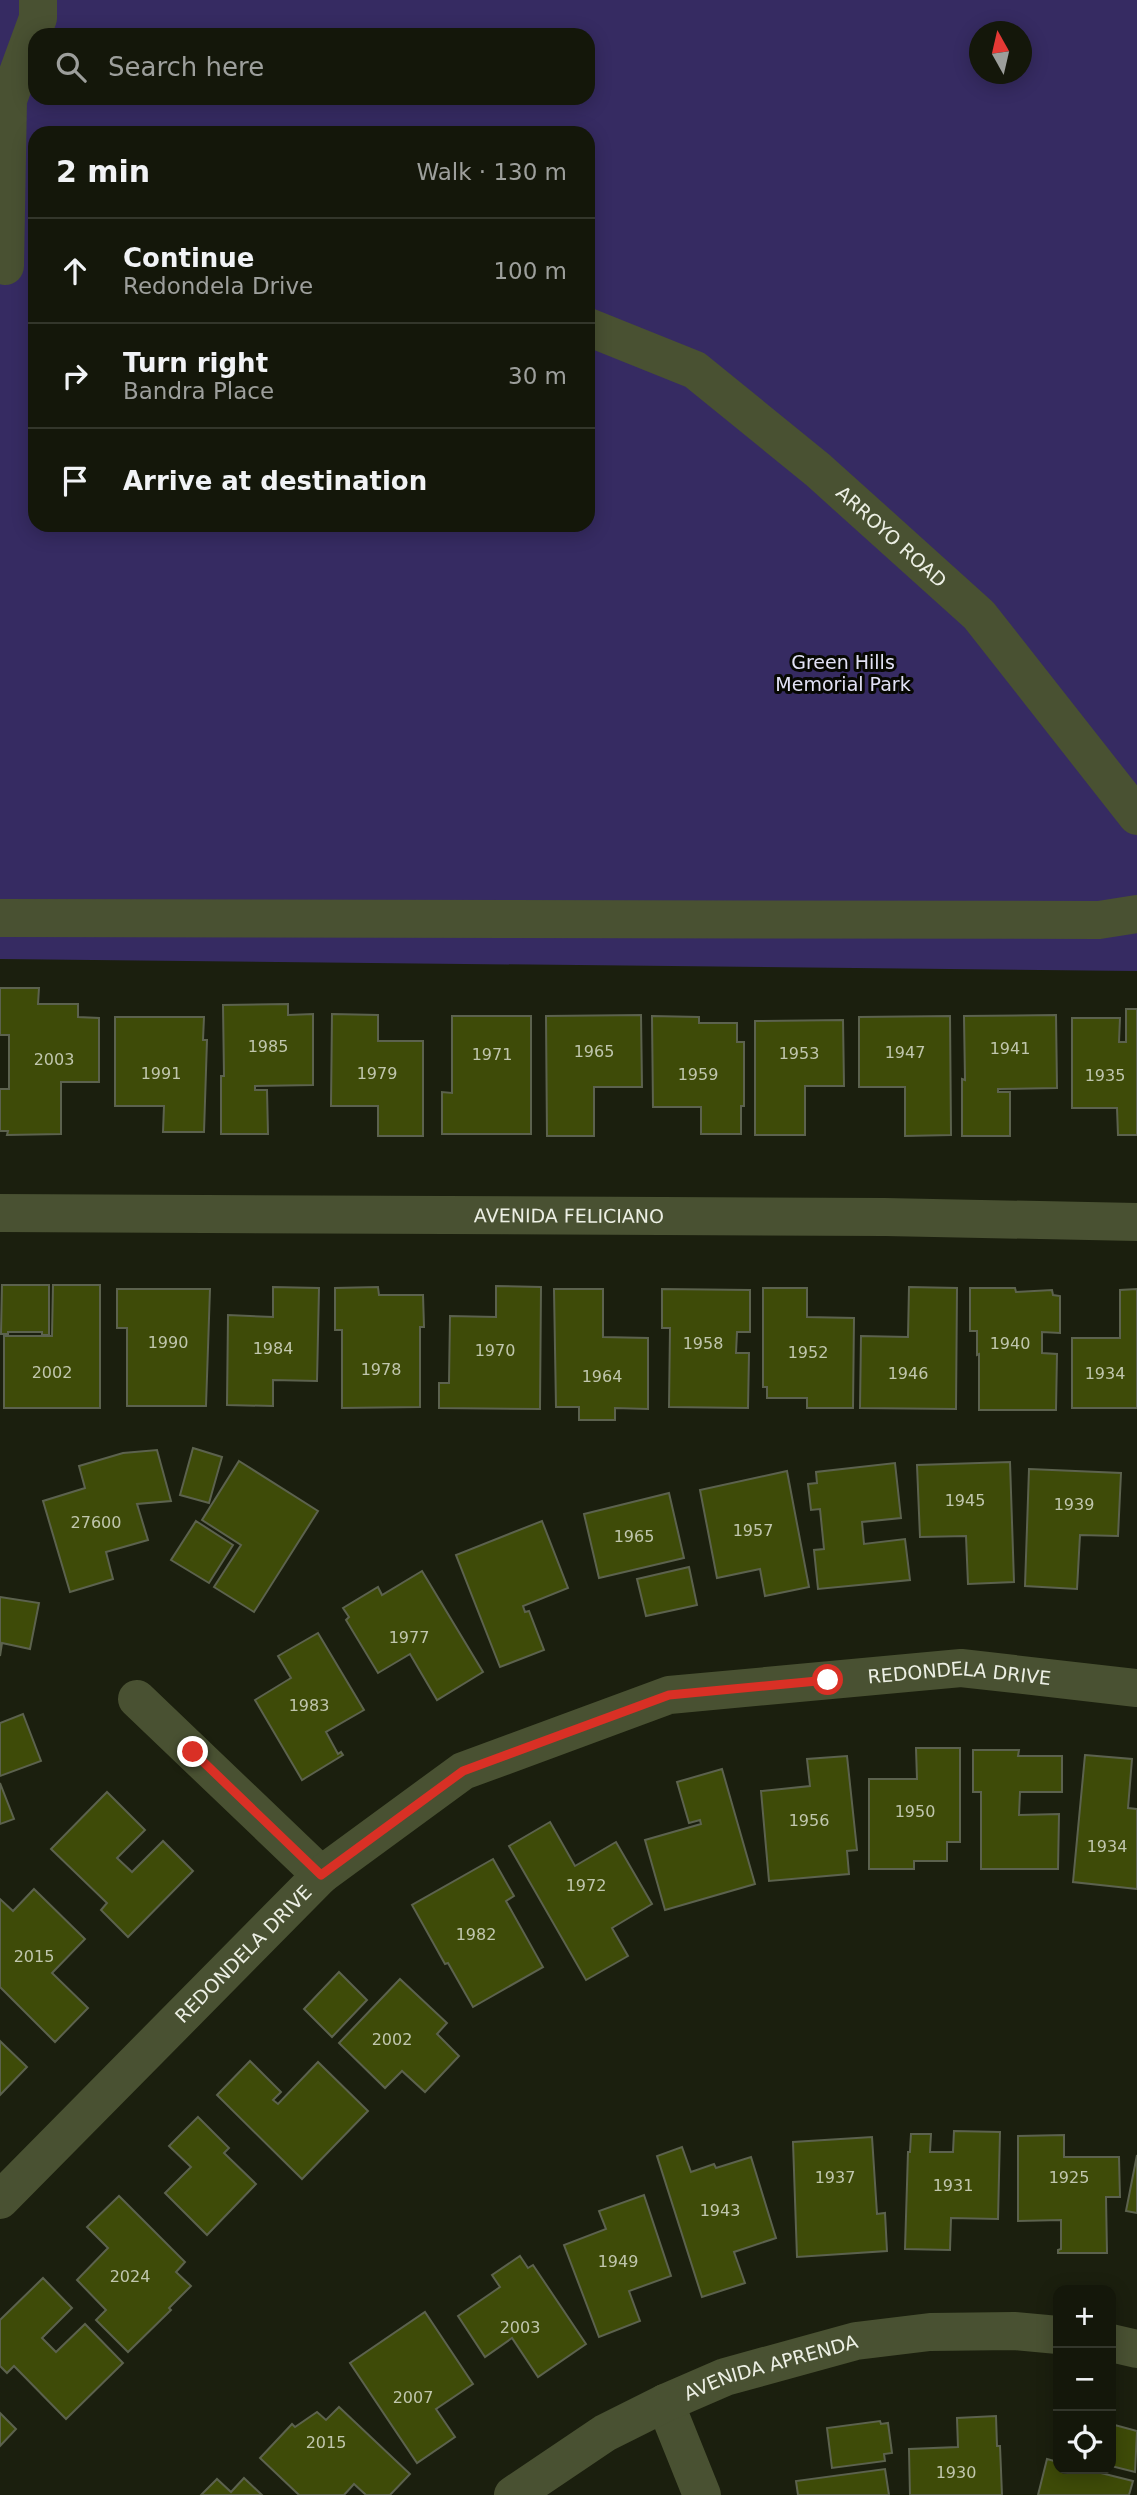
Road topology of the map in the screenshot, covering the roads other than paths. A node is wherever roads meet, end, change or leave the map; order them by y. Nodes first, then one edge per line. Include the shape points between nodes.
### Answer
1 (38, 0) edge
2 (34, 28) edge
3 (28, 45) edge
4 (13, 266) edge
5 (595, 330) edge
6 (1137, 816) edge
7 (1137, 914) edge
8 (0, 918) edge
9 (0, 1213) edge
10 (1137, 1222) edge
11 (1137, 1688) edge
12 (137, 1699) dead end
13 (321, 1875) junction
14 (0, 2200) edge
15 (1053, 2335) edge
16 (1116, 2344) edge
17 (1137, 2349) edge
18 (664, 2403) junction
19 (513, 2495) edge
20 (702, 2495) edge

1 - 2 street
3 - 4 street via 8,100
5 - 6 street, ARROYO ROAD via 695,370 818,470 979,615
7 - 8 street via 1099,920
9 - 10 street, AVENIDA FELICIANO
11 - 13 street, REDONDELA DRIVE via 961,1668 669,1695 463,1771
12 - 13 street
13 - 14 street, REDONDELA DRIVE
15 - 18 street, AVENIDA APRENDA via 930,2332 856,2342 725,2377
16 - 17 street
18 - 19 street, AVENIDA APRENDA via 605,2433
18 - 20 street

